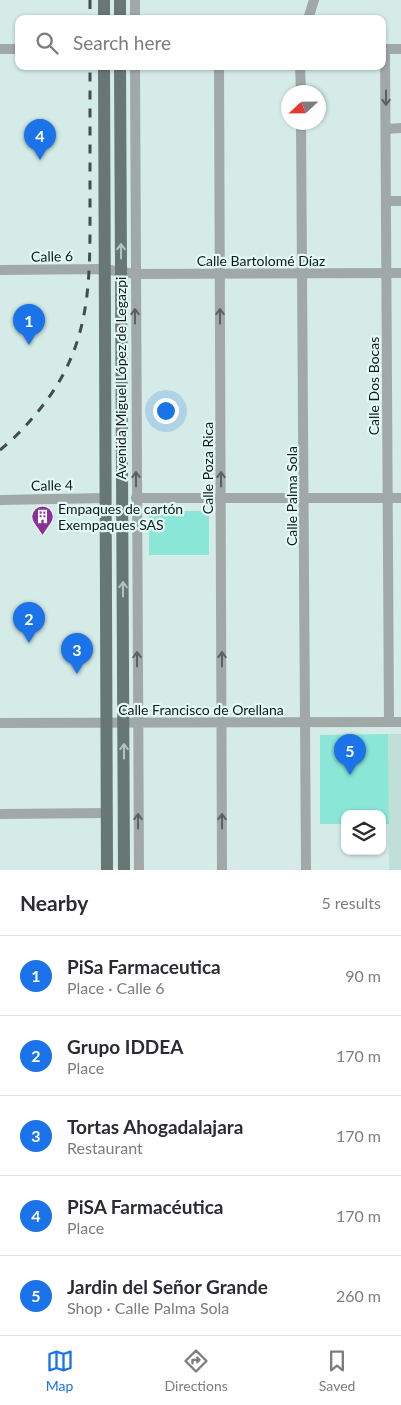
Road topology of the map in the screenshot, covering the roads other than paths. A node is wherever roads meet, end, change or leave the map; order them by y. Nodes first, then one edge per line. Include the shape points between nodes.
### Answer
1 (104, 0) edge
2 (120, 0) edge
3 (135, 0) edge
4 (314, 0) edge
5 (104, 15) edge
6 (120, 15) edge
7 (135, 15) edge
8 (309, 15) edge
9 (0, 49) edge
10 (15, 49) edge
11 (386, 49) edge
12 (401, 49) edge
13 (104, 70) edge
14 (120, 70) edge
15 (135, 70) edge
16 (219, 70) edge
17 (300, 70) edge
18 (385, 70) edge
19 (301, 85) edge
20 (104, 89) junction
21 (120, 89) junction
22 (386, 128) junction
23 (401, 128) edge
24 (301, 130) edge
25 (386, 201) junction
26 (401, 201) edge
27 (104, 269) junction
28 (0, 270) edge
29 (121, 272) junction
30 (386, 273) junction
31 (401, 273) edge
32 (135, 274) junction
33 (220, 274) junction
34 (303, 274) junction
35 (105, 498) junction
36 (136, 498) junction
37 (221, 498) junction
38 (305, 498) junction
39 (387, 498) junction
40 (401, 498) edge
41 (0, 500) edge
42 (222, 722) junction
43 (389, 722) junction
44 (401, 722) edge
45 (0, 723) edge
46 (106, 723) junction
47 (124, 723) junction
48 (138, 723) junction
49 (306, 723) junction
50 (107, 813) junction
51 (0, 814) edge
52 (107, 870) edge
53 (124, 870) edge
54 (139, 870) edge
55 (222, 870) edge
56 (306, 870) edge

1 - 5 main road
2 - 6 main road
3 - 7 street
4 - 8 street
9 - 10 street
11 - 12 street
13 - 20 main road, Avenida Miguel López de Legazpi
14 - 21 main road, Avenida Miguel López de Legazpi
15 - 32 street, Avenida Miguel López de Legazpi
16 - 33 street, Calle Poza Rica
17 - 19 street
18 -> 22 street, Calle Dos Bocas
20 - 21 main road
20 - 27 main road, Avenida Miguel López de Legazpi
29 -> 21 main road, Avenida Miguel López de Legazpi
22 - 23 street
22 - 25 street, Calle Dos Bocas
24 - 34 street, Calle Palma Sola
25 - 26 street
25 - 30 street, Calle Dos Bocas
27 - 28 street, Calle 6
27 - 29 street, Calle 6
27 - 35 main road, Avenida Miguel López de Legazpi
29 - 32 street, Calle Bartolomé Díaz
47 -> 29 main road, Avenida Miguel López de Legazpi
30 - 31 street, Calle Bartolomé Díaz
30 - 34 street, Calle Bartolomé Díaz
30 - 39 street, Calle Dos Bocas
32 - 33 street, Calle Bartolomé Díaz
36 -> 32 street, Avenida Miguel López de Legazpi
33 - 34 street, Calle Bartolomé Díaz
37 -> 33 street, Calle Poza Rica
34 - 38 street, Calle Palma Sola
35 - 41 street, Calle 4
35 - 46 main road, Avenida Miguel López de Legazpi
36 - 37 street
48 -> 36 street, Avenida Miguel López de Legazpi
37 - 38 street
42 -> 37 street, Calle Poza Rica
38 - 39 street
38 - 49 street, Calle Palma Sola
39 - 40 street
39 - 43 street, Calle Dos Bocas
42 - 48 street, Calle Francisco de Orellana
42 - 49 street, Calle Francisco de Orellana
55 -> 42 street, Calle Poza Rica
43 - 44 street, Calle Francisco de Orellana
43 - 49 street, Calle Francisco de Orellana
45 - 46 street, Calle Francisco de Orellana
46 - 47 street, Calle Francisco de Orellana
46 - 50 main road, Avenida Miguel López de Legazpi
47 - 48 street, Calle Francisco de Orellana
53 -> 47 main road, Avenida Miguel López de Legazpi
54 -> 48 street, Avenida Miguel López de Legazpi
49 - 56 street, Calle Palma Sola
50 - 51 street
50 - 52 main road, Avenida Miguel López de Legazpi

